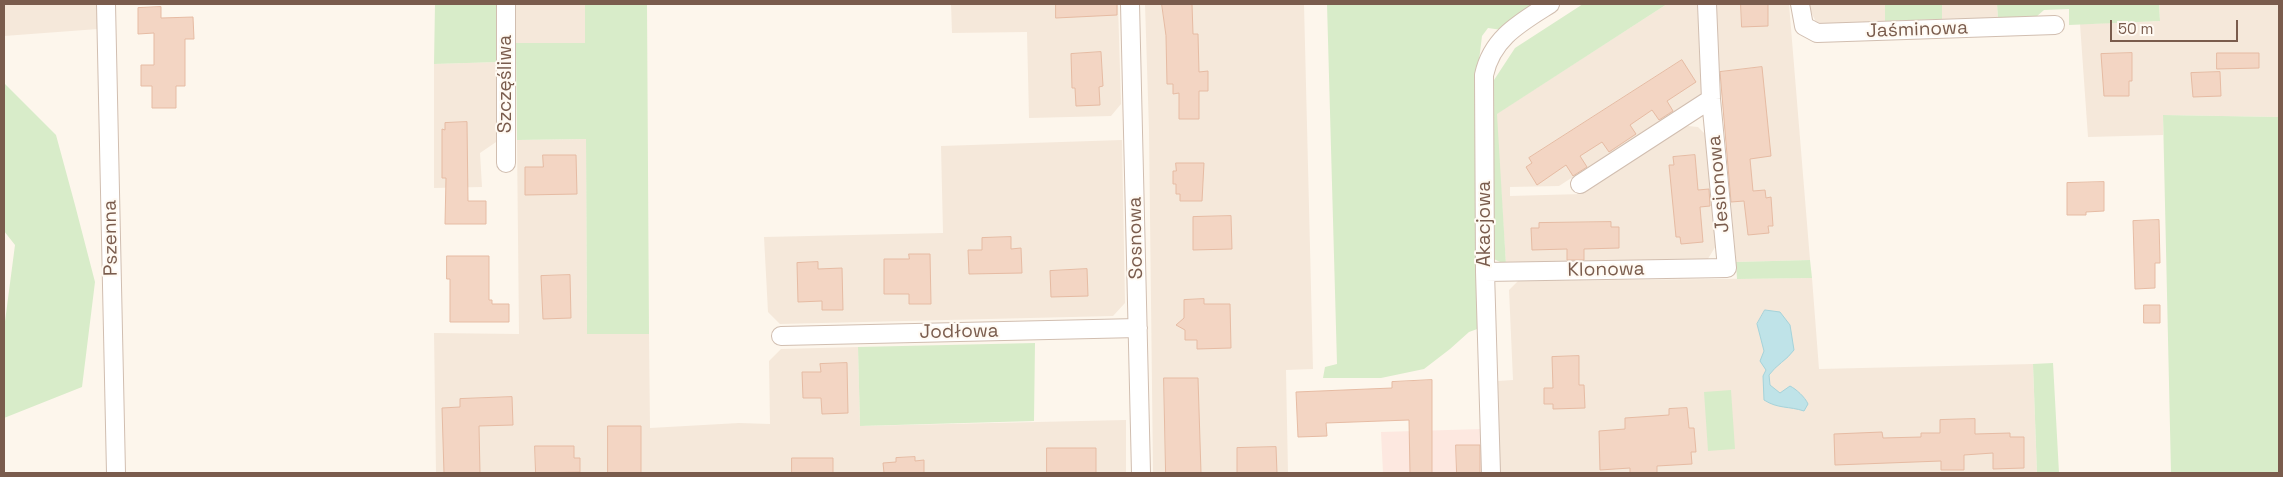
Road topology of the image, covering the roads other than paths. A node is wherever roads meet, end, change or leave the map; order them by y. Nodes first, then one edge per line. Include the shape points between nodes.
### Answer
1 (106, 4) edge
2 (506, 4) edge
3 (1130, 4) edge
4 (1550, 4) edge
5 (1706, 4) edge
6 (1800, 4) edge
7 (2055, 25) dead end
8 (1711, 99) junction
9 (506, 163) dead end
10 (1580, 184) dead end
11 (1727, 268) joint
12 (1485, 272) junction
13 (1138, 328) junction
14 (781, 336) dead end
15 (116, 473) edge
16 (1141, 473) edge
17 (1491, 473) edge

1 - 15 street, Pszenna
2 - 9 street, Szczęśliwa
3 - 13 street, Sosnowa
4 - 12 street, Akacjowa via 1504,35 1486,67 1483,95
5 - 8 street, Jesionowa
6 - 7 street, Jaśminowa via 1804,26 1817,33
8 - 10 street, Jesionowa
8 - 11 street, Jesionowa
11 - 12 street, Klonowa
12 - 17 street, Akacjowa
13 - 14 street, Jodłowa
13 - 16 street, Sosnowa

